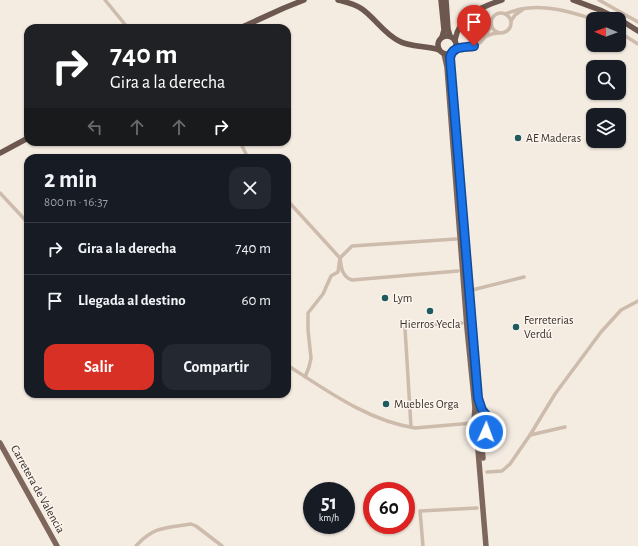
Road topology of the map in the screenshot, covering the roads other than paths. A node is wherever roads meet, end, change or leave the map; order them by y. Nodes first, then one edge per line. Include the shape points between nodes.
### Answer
1 (105, 0) edge
2 (303, 0) edge
3 (309, 0) edge
4 (338, 0) edge
5 (441, 0) edge
6 (446, 0) edge
7 (502, 0) edge
8 (566, 0) edge
9 (599, 0) edge
10 (576, 1) edge
11 (528, 8) junction
12 (604, 12) edge
13 (506, 14) junction
14 (586, 17) edge
15 (511, 22) junction
16 (638, 22) edge
17 (626, 23) edge
18 (125, 24) edge
19 (249, 24) edge
20 (491, 25) junction
21 (638, 31) edge
22 (499, 33) junction
23 (626, 36) edge
24 (442, 37) junction
25 (484, 38) junction
26 (454, 44) junction
27 (638, 44) edge
28 (439, 50) junction
29 (444, 54) junction
30 (24, 140) edge
31 (0, 153) edge
32 (0, 193) edge
33 (291, 204) edge
34 (24, 219) edge
35 (456, 239) dead end
36 (340, 258) junction
37 (458, 271) dead end
38 (524, 277) dead end
39 (472, 290) dead end
40 (638, 300) edge
41 (462, 323) dead end
42 (291, 368) edge
43 (305, 377) junction
44 (485, 415) junction
45 (474, 424) junction
46 (411, 427) junction
47 (565, 427) dead end
48 (484, 433) junction
49 (530, 435) junction
50 (0, 443) edge
51 (487, 472) dead end
52 (477, 508) dead end
53 (57, 546) edge
54 (136, 546) edge
55 (222, 546) edge
56 (423, 546) edge
57 (486, 546) edge
58 (489, 546) edge

1 - 18 street
2 - 3 highway
2 - 19 highway
4 - 28 highway via 361,8 398,41
5 - 24 highway via 444,30
6 - 26 highway via 448,30
7 - 26 highway via 470,14 458,28
8 - 10 highway
9 - 16 street
10 - 12 highway
11 - 13 street
11 - 14 street via 559,10
11 - 15 street via 515,15
13 - 15 street
13 - 20 street via 496,14
15 - 22 street via 509,29
17 - 21 highway
20 - 22 street
20 - 25 street
22 - 25 street
23 - 27 street
24 - 26 highway
24 - 28 highway via 438,42
25 - 26 street via 474,46
26 - 29 highway
26 - 44 main road via 451,62 478,398
28 - 29 highway
29 - 45 main road via 475,408
30 - 31 highway
32 - 34 street
33 - 36 street
35 - 36 street via 352,246
36 - 37 street via 343,273 352,280
36 - 43 street via 338,272 331,276 308,313 311,358
38 - 39 street
40 - 49 street via 621,310 601,332 555,394
41 - 46 street via 405,328
42 - 43 street
43 - 46 street via 353,405
44 - 45 main road via 480,415
44 - 48 main road via 490,418 492,424
45 - 46 street
45 - 48 main road via 477,432
45 - 57 main road
47 - 49 street
48 - 58 main road via 481,440
49 - 51 street via 505,469
50 - 53 main road, Carretera de Valencia
52 - 56 street via 420,511
54 - 55 street via 157,529 191,524

